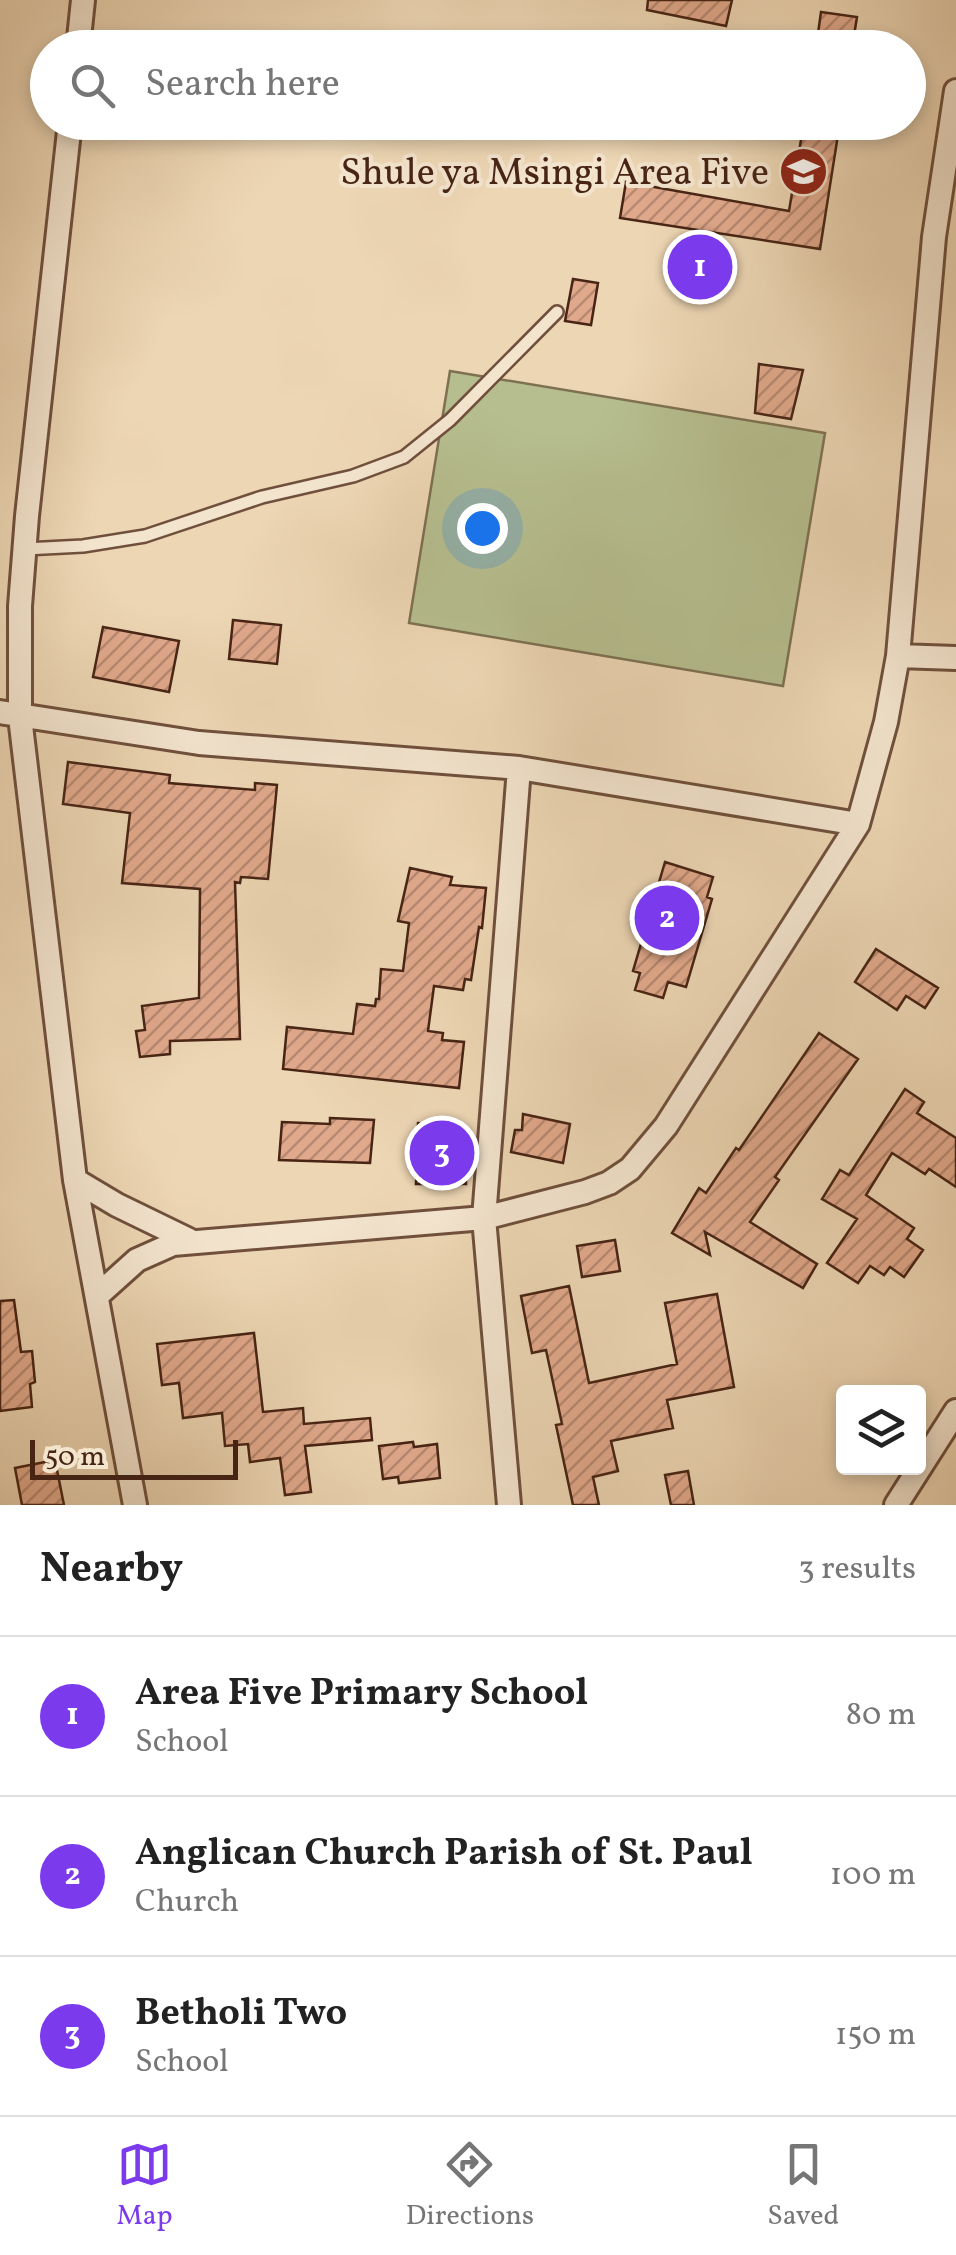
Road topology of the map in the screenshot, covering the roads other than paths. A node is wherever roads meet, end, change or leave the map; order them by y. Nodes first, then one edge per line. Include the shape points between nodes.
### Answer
1 (83, 0) edge
2 (80, 30) edge
3 (956, 91) edge
4 (68, 140) edge
5 (557, 312) dead end
6 (24, 549) junction
7 (898, 656) junction
8 (956, 658) edge
9 (10, 714) edge
10 (519, 768) junction
11 (858, 824) junction
12 (75, 1180) junction
13 (484, 1218) junction
14 (189, 1240) junction
15 (98, 1296) junction
16 (956, 1411) edge
17 (135, 1505) edge
18 (509, 1505) edge
19 (896, 1505) edge

1 - 2 street
3 - 7 street via 934,236
4 - 6 street
5 - 6 lane via 450,420 404,456 157,533
6 - 9 street
7 - 8 street
7 - 11 street
9 - 10 street via 198,743
9 - 12 street
10 - 11 street
10 - 13 street
11 - 13 street via 683,1100 630,1169 585,1192
12 - 14 street
12 - 15 street
13 - 14 street
13 - 18 street
14 - 15 street via 137,1260
15 - 17 street
16 - 19 street

